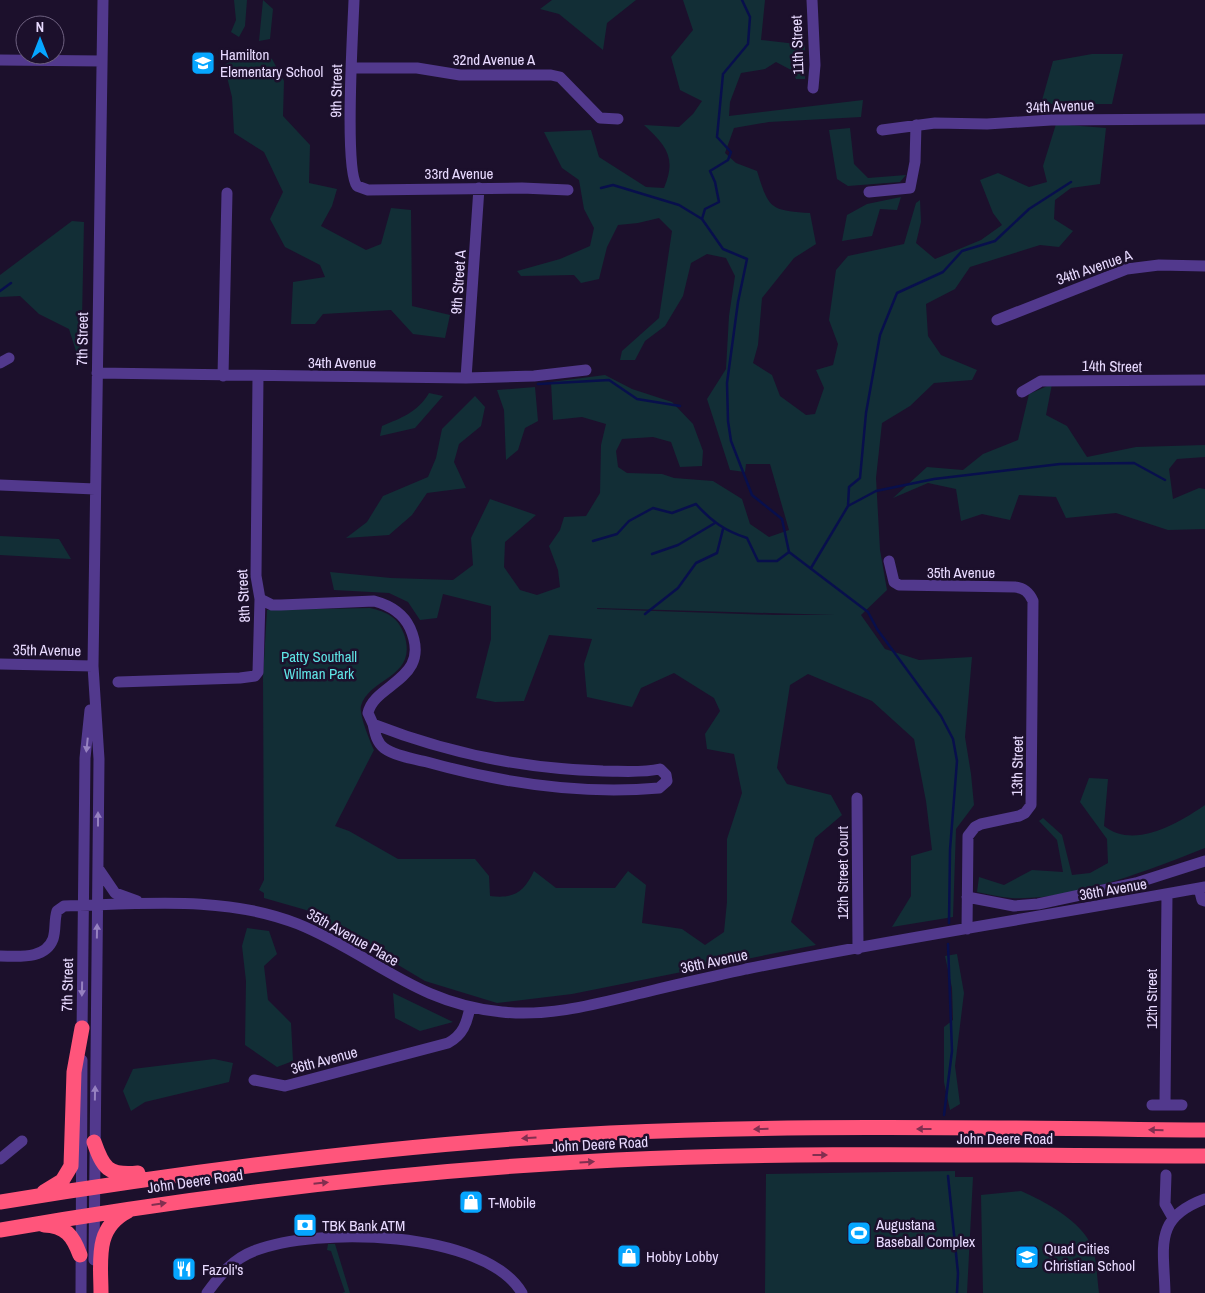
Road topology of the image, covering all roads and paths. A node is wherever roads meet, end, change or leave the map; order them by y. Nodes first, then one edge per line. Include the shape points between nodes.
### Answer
1 (103, 0) edge
2 (354, 0) edge
3 (812, 0) edge
4 (0, 60) edge
5 (102, 61) junction
6 (351, 68) junction
7 (813, 88) dead end
8 (618, 119) dead end
9 (1205, 119) edge
10 (916, 125) junction
11 (882, 130) dead end
12 (354, 183) joint
13 (479, 188) junction
14 (568, 190) dead end
15 (868, 192) dead end
16 (227, 193) dead end
17 (1205, 266) edge
18 (997, 320) dead end
19 (586, 370) dead end
20 (97, 373) junction
21 (223, 376) junction
22 (258, 376) junction
23 (466, 378) junction
24 (1205, 380) edge
25 (1022, 392) dead end
26 (0, 485) edge
27 (95, 489) junction
28 (889, 561) dead end
29 (1028, 592) joint
30 (260, 599) junction
31 (0, 664) edge
32 (93, 666) junction
33 (93, 679) junction
34 (118, 682) dead end
35 (373, 724) junction
36 (513, 763) junction
37 (502, 779) junction
38 (857, 798) dead end
39 (1205, 861) edge
40 (98, 868) junction
41 (1202, 888) edge
42 (1167, 894) junction
43 (966, 897) junction
44 (1205, 901) edge
45 (143, 904) junction
46 (83, 906) junction
47 (98, 906) junction
48 (967, 929) junction
49 (858, 948) junction
50 (0, 956) edge
51 (470, 1007) junction
52 (82, 1028) junction
53 (254, 1080) dead end
54 (1152, 1105) dead end
55 (1166, 1105) junction
56 (1182, 1105) dead end
57 (1205, 1130) edge
58 (22, 1142) dead end
59 (94, 1142) junction
60 (1205, 1156) edge
61 (0, 1159) edge
62 (291, 1160) junction
63 (1166, 1175) dead end
64 (87, 1188) junction
65 (37, 1196) junction
66 (1205, 1199) edge
67 (0, 1202) edge
68 (133, 1208) junction
69 (87, 1215) junction
70 (1173, 1218) junction
71 (28, 1225) junction
72 (0, 1230) edge
73 (80, 1255) junction
74 (81, 1293) edge
75 (94, 1293) edge
76 (101, 1293) edge
77 (207, 1293) edge
78 (522, 1293) edge
79 (1165, 1293) edge

1 - 5 street, 7th Street
2 - 6 street, 9th Street
3 - 7 street, 11th Street
4 - 5 street
5 - 20 street, 7th Street
6 - 8 street, 32nd Avenue A via 416,68 460,75 551,74 560,77 600,118
6 - 12 street, 9th Street via 350,140
9 - 10 street, 34th Avenue
10 - 11 street, 34th Avenue
10 - 15 street via 915,162 910,188
12 - 13 street, 33rd Avenue via 360,189 368,190
13 - 14 street, 33rd Avenue
13 - 23 street, 9th Street A
16 - 21 street
17 - 18 street, 34th Avenue A via 1159,265 1126,269
19 - 23 street, 34th Avenue via 534,376
20 - 21 street, 34th Avenue
20 - 27 street, 7th Street
21 - 22 street, 34th Avenue
22 - 23 street, 34th Avenue
22 - 30 street, 8th Street via 256,576
24 - 25 street, 14th Street via 1041,381
26 - 27 street
27 - 32 street, 7th Street
28 - 29 street, 35th Avenue via 894,582 906,587 1015,587
29 - 43 street, 13th Street via 1034,601 1031,805 1019,816 975,827 968,836
30 - 34 street, 8th Street via 260,665 255,676
30 - 35 street via 272,605 374,602 402,616 413,638 413,658 399,680 371,703 368,713
31 - 32 street, 35th Avenue
32 - 33 street, 7th Street
40 -> 33 street, 7th Street via 99,759
33 -> 46 street, 7th Street via 85,758
35 - 36 street via 440,747
35 - 37 street via 377,741 388,750
36 - 37 street via 517,768 514,776
36 - 37 street via 566,770 660,769 667,781 659,788 593,789
38 - 49 street, 12th Street Court
39 - 43 street via 1136,883 1038,904 1014,906
40 - 45 street via 115,893
40 - 47 street, 7th Street
41 - 42 street, 36th Avenue
41 - 44 street via 1202,900
42 - 48 street, 36th Avenue
42 - 55 street, 12th Street
43 - 48 street, 13th Street
45 - 47 street, 35th Avenue Place
45 - 51 street, 35th Avenue Place via 233,906 295,923 334,941 418,990
46 - 47 street, 35th Avenue Place
46 - 50 street, 35th Avenue Place via 60,908 52,940 44,950 30,955
46 -> 52 street, 7th Street
59 -> 47 street, 7th Street
48 - 49 street, 36th Avenue
49 - 51 street, 36th Avenue via 571,1009 514,1013
51 - 53 street, 36th Avenue via 464,1028 448,1043 285,1086
52 - 64 street, 7th Street
52 - 65 highway via 74,1072 71,1166 62,1181
54 - 55 street
55 - 56 street
57 -> 62 highway, John Deere Road via 824,1128 610,1133 458,1143
58 - 61 street
59 - 62 highway via 103,1165 120,1173 227,1161
59 - 64 street, 7th Street
68 -> 60 highway, John Deere Road via 270,1189 434,1172 617,1160 786,1155
62 - 64 highway, John Deere Road
63 - 70 street via 1165,1204
64 - 65 highway, John Deere Road
64 - 69 street, 7th Street
65 - 67 highway, John Deere Road
66 - 70 street
68 - 69 highway, John Deere Road
68 - 76 highway via 111,1222 103,1236
69 - 71 highway, John Deere Road
69 - 73 street, 7th Street
69 - 75 street, 7th Street
70 - 79 street via 1168,1224 1165,1240
71 - 72 highway, John Deere Road
71 - 73 highway via 61,1228 72,1236
73 - 74 street, 7th Street
77 - 78 street via 226,1269 256,1250 325,1238 399,1239 453,1250 488,1263 507,1275

